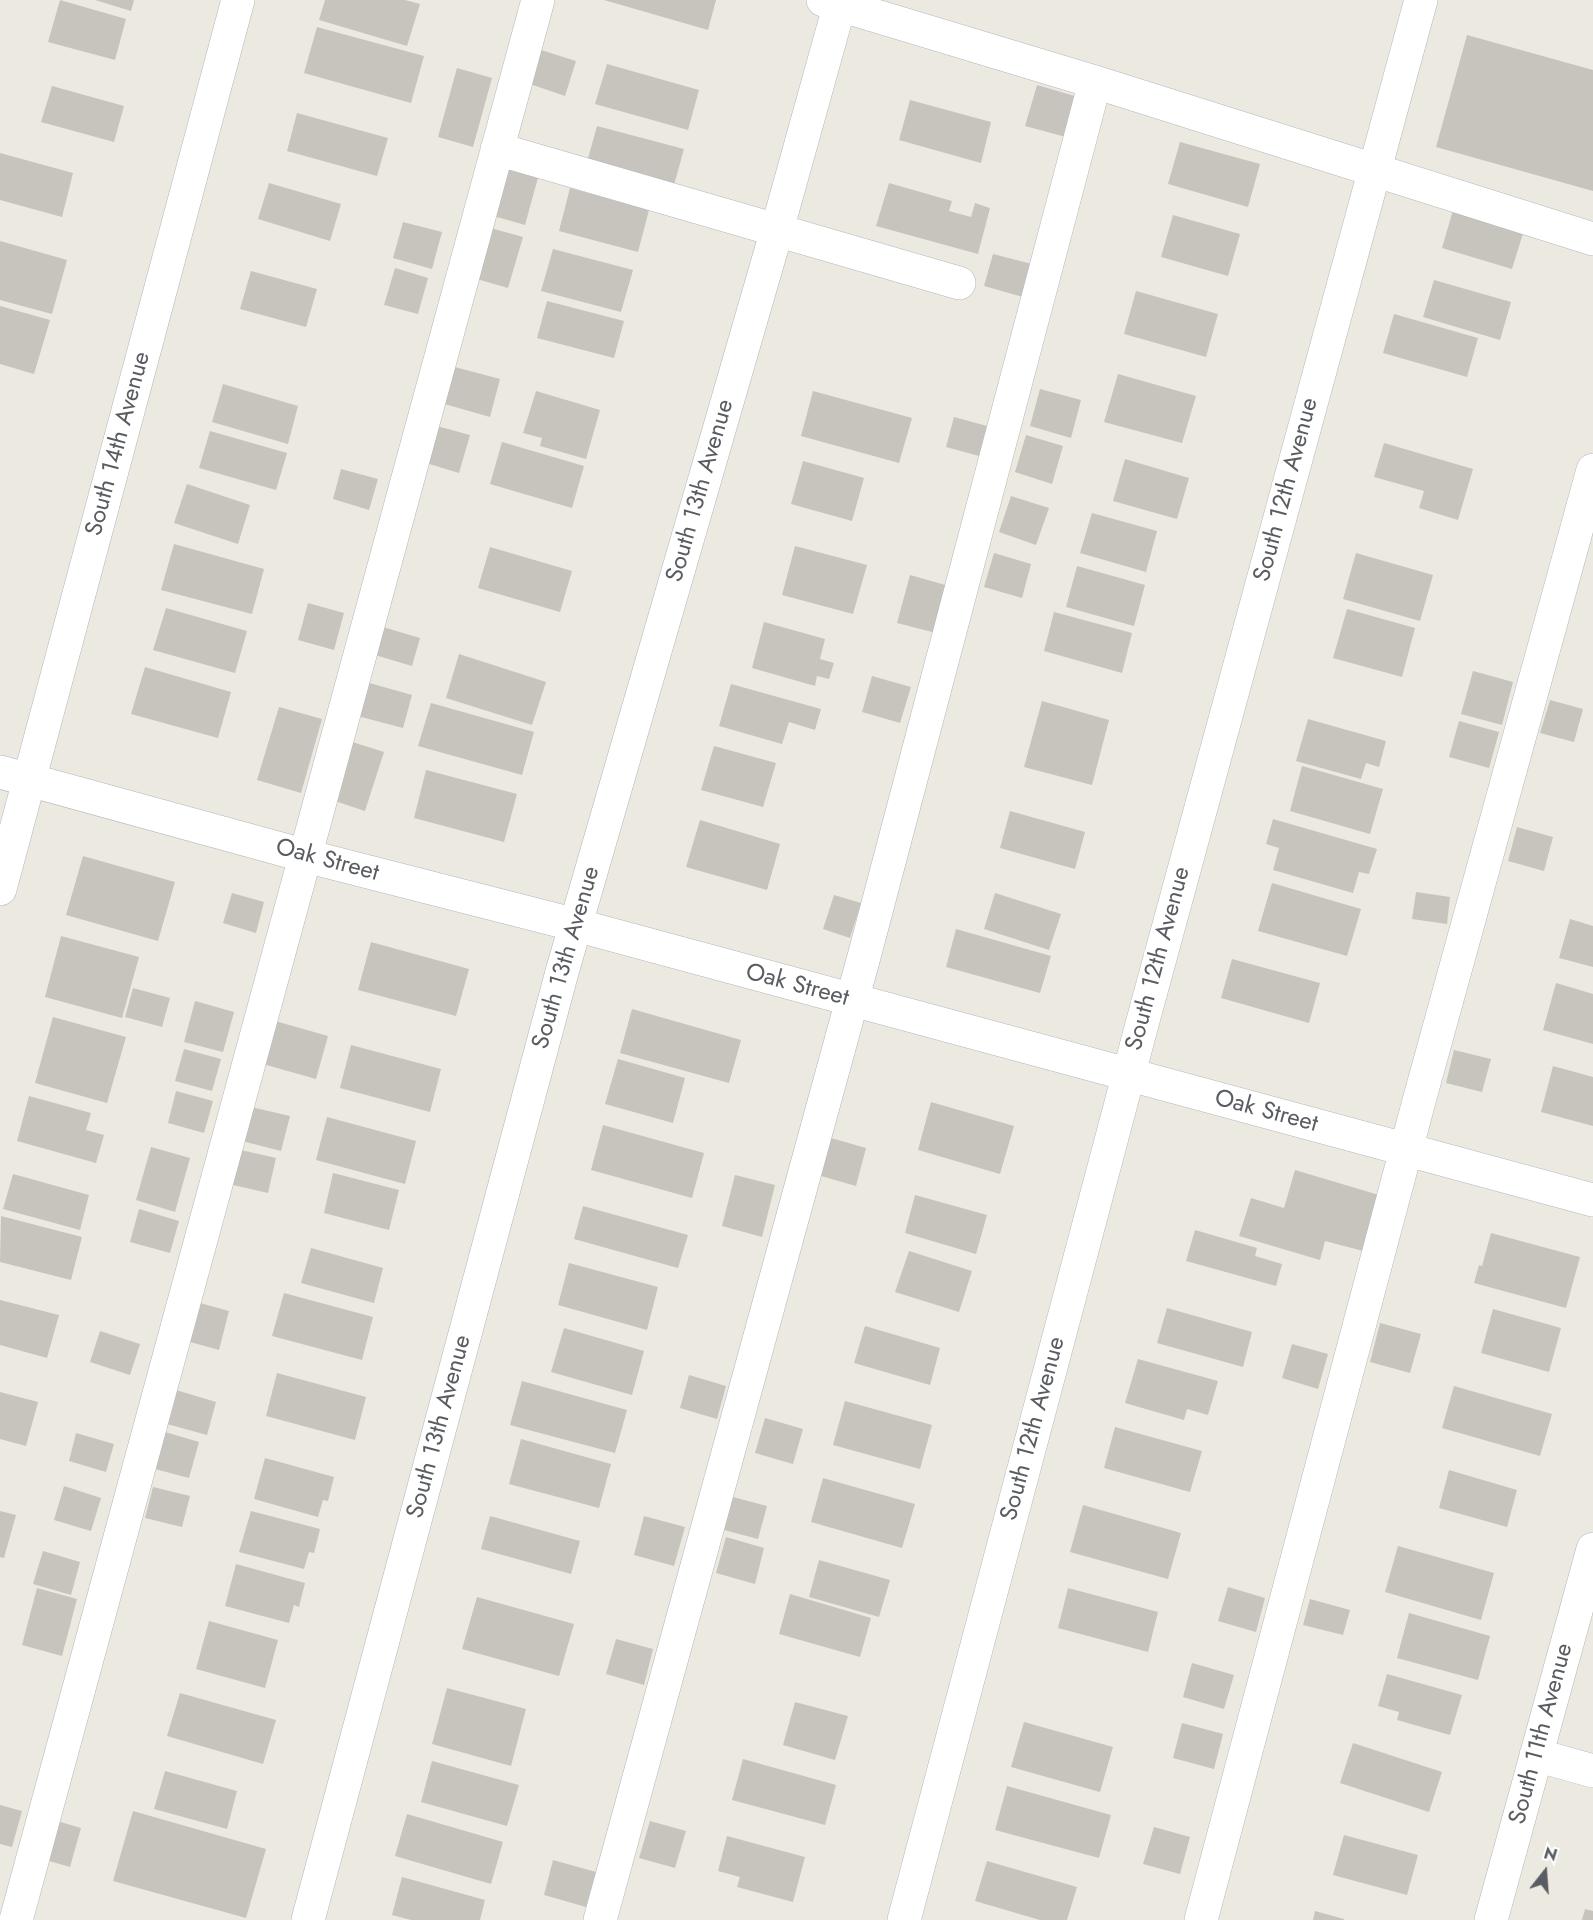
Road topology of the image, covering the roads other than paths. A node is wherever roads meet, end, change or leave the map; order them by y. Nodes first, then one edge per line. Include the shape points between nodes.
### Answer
1 (238, 0) edge
2 (538, 0) edge
3 (1421, 0) edge
4 (834, 2) edge
5 (1095, 81) junction
6 (498, 149) junction
7 (1374, 170) junction
8 (777, 230) junction
9 (1593, 240) edge
10 (959, 283) dead end
11 (1593, 470) edge
12 (15, 776) edge
13 (306, 856) junction
14 (0, 889) edge
15 (576, 925) junction
16 (851, 1000) junction
17 (1128, 1074) junction
18 (1406, 1150) junction
19 (1593, 1200) edge
20 (1593, 1549) edge
21 (1536, 1755) junction
22 (1593, 1771) edge
23 (16, 1917) edge
24 (308, 1920) edge
25 (600, 1920) edge
26 (904, 1920) edge
27 (1201, 1920) edge
28 (1491, 1920) edge

1 - 12 street, South 14th Avenue
2 - 6 street
3 - 7 street, South 12th Avenue
4 - 5 street
4 - 8 street, South 13th Avenue
5 - 7 street
5 - 16 street
6 - 8 street
6 - 13 street
7 - 9 street
7 - 17 street, South 12th Avenue
8 - 10 street
8 - 15 street, South 13th Avenue
11 - 18 street
12 - 13 street, Oak Street
12 - 14 street, South 14th Avenue
13 - 15 street, Oak Street
13 - 23 street
15 - 16 street, Oak Street
15 - 24 street, South 13th Avenue
16 - 17 street, Oak Street
16 - 25 street
17 - 18 street, Oak Street
17 - 26 street, South 12th Avenue
18 - 19 street, Oak Street
18 - 27 street
20 - 21 street, South 11th Avenue
21 - 22 street
21 - 28 street, South 11th Avenue

